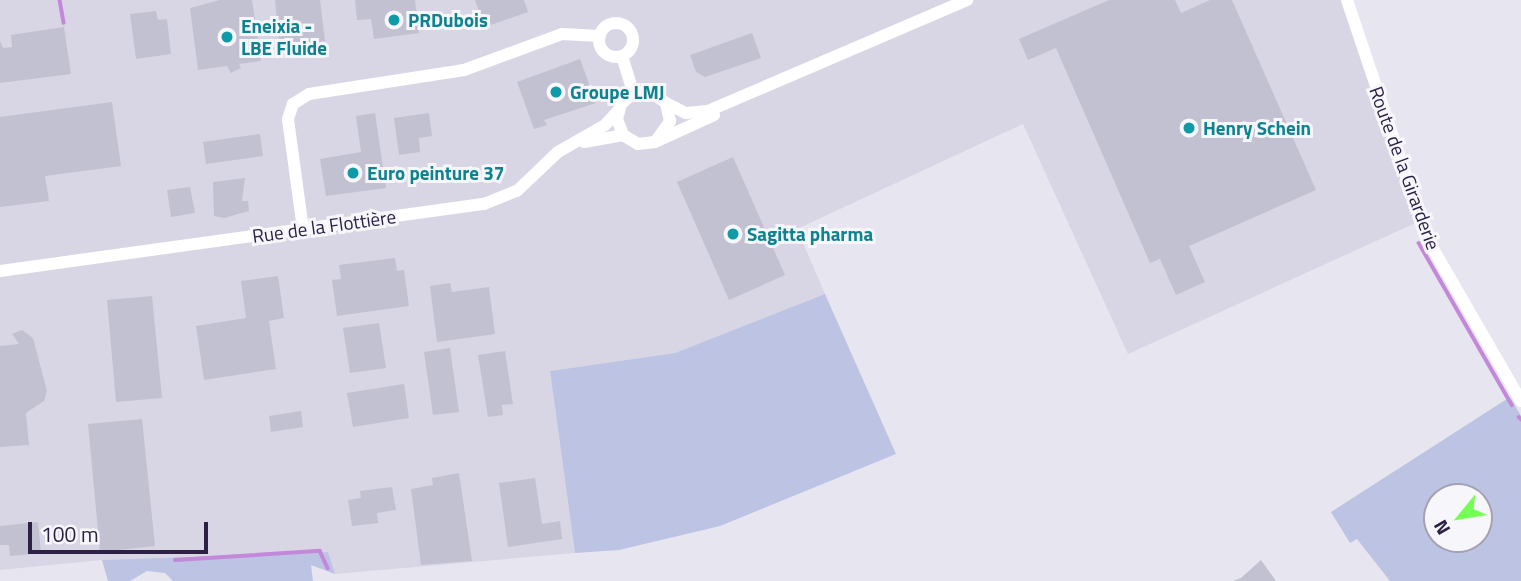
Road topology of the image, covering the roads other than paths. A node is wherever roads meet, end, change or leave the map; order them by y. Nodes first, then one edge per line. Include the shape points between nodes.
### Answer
1 (967, 0) edge
2 (1348, 0) edge
3 (600, 36) junction
4 (622, 56) junction
5 (633, 93) junction
6 (666, 103) junction
7 (728, 104) junction
8 (618, 111) junction
9 (623, 135) junction
10 (655, 142) junction
11 (558, 152) junction
12 (303, 229) junction
13 (0, 271) edge
14 (1521, 401) edge

1 - 7 street
2 - 14 street, Route de la Girarderie via 1424,231
3 - 4 street via 603,51
3 - 4 street via 611,24 627,28 632,44
3 - 12 street via 562,34 464,70 309,94 293,104 288,120
4 - 5 street
5 - 6 street via 651,92
5 - 8 street
6 - 7 street via 693,113
6 - 10 street via 670,121
7 - 10 street
8 - 9 street
8 - 11 street, Rue de la Flottière via 605,125
9 - 10 street via 638,144
9 - 11 street via 581,142
11 - 12 street, Rue de la Flottière via 525,186 498,200
12 - 13 street, Rue de la Flottière

